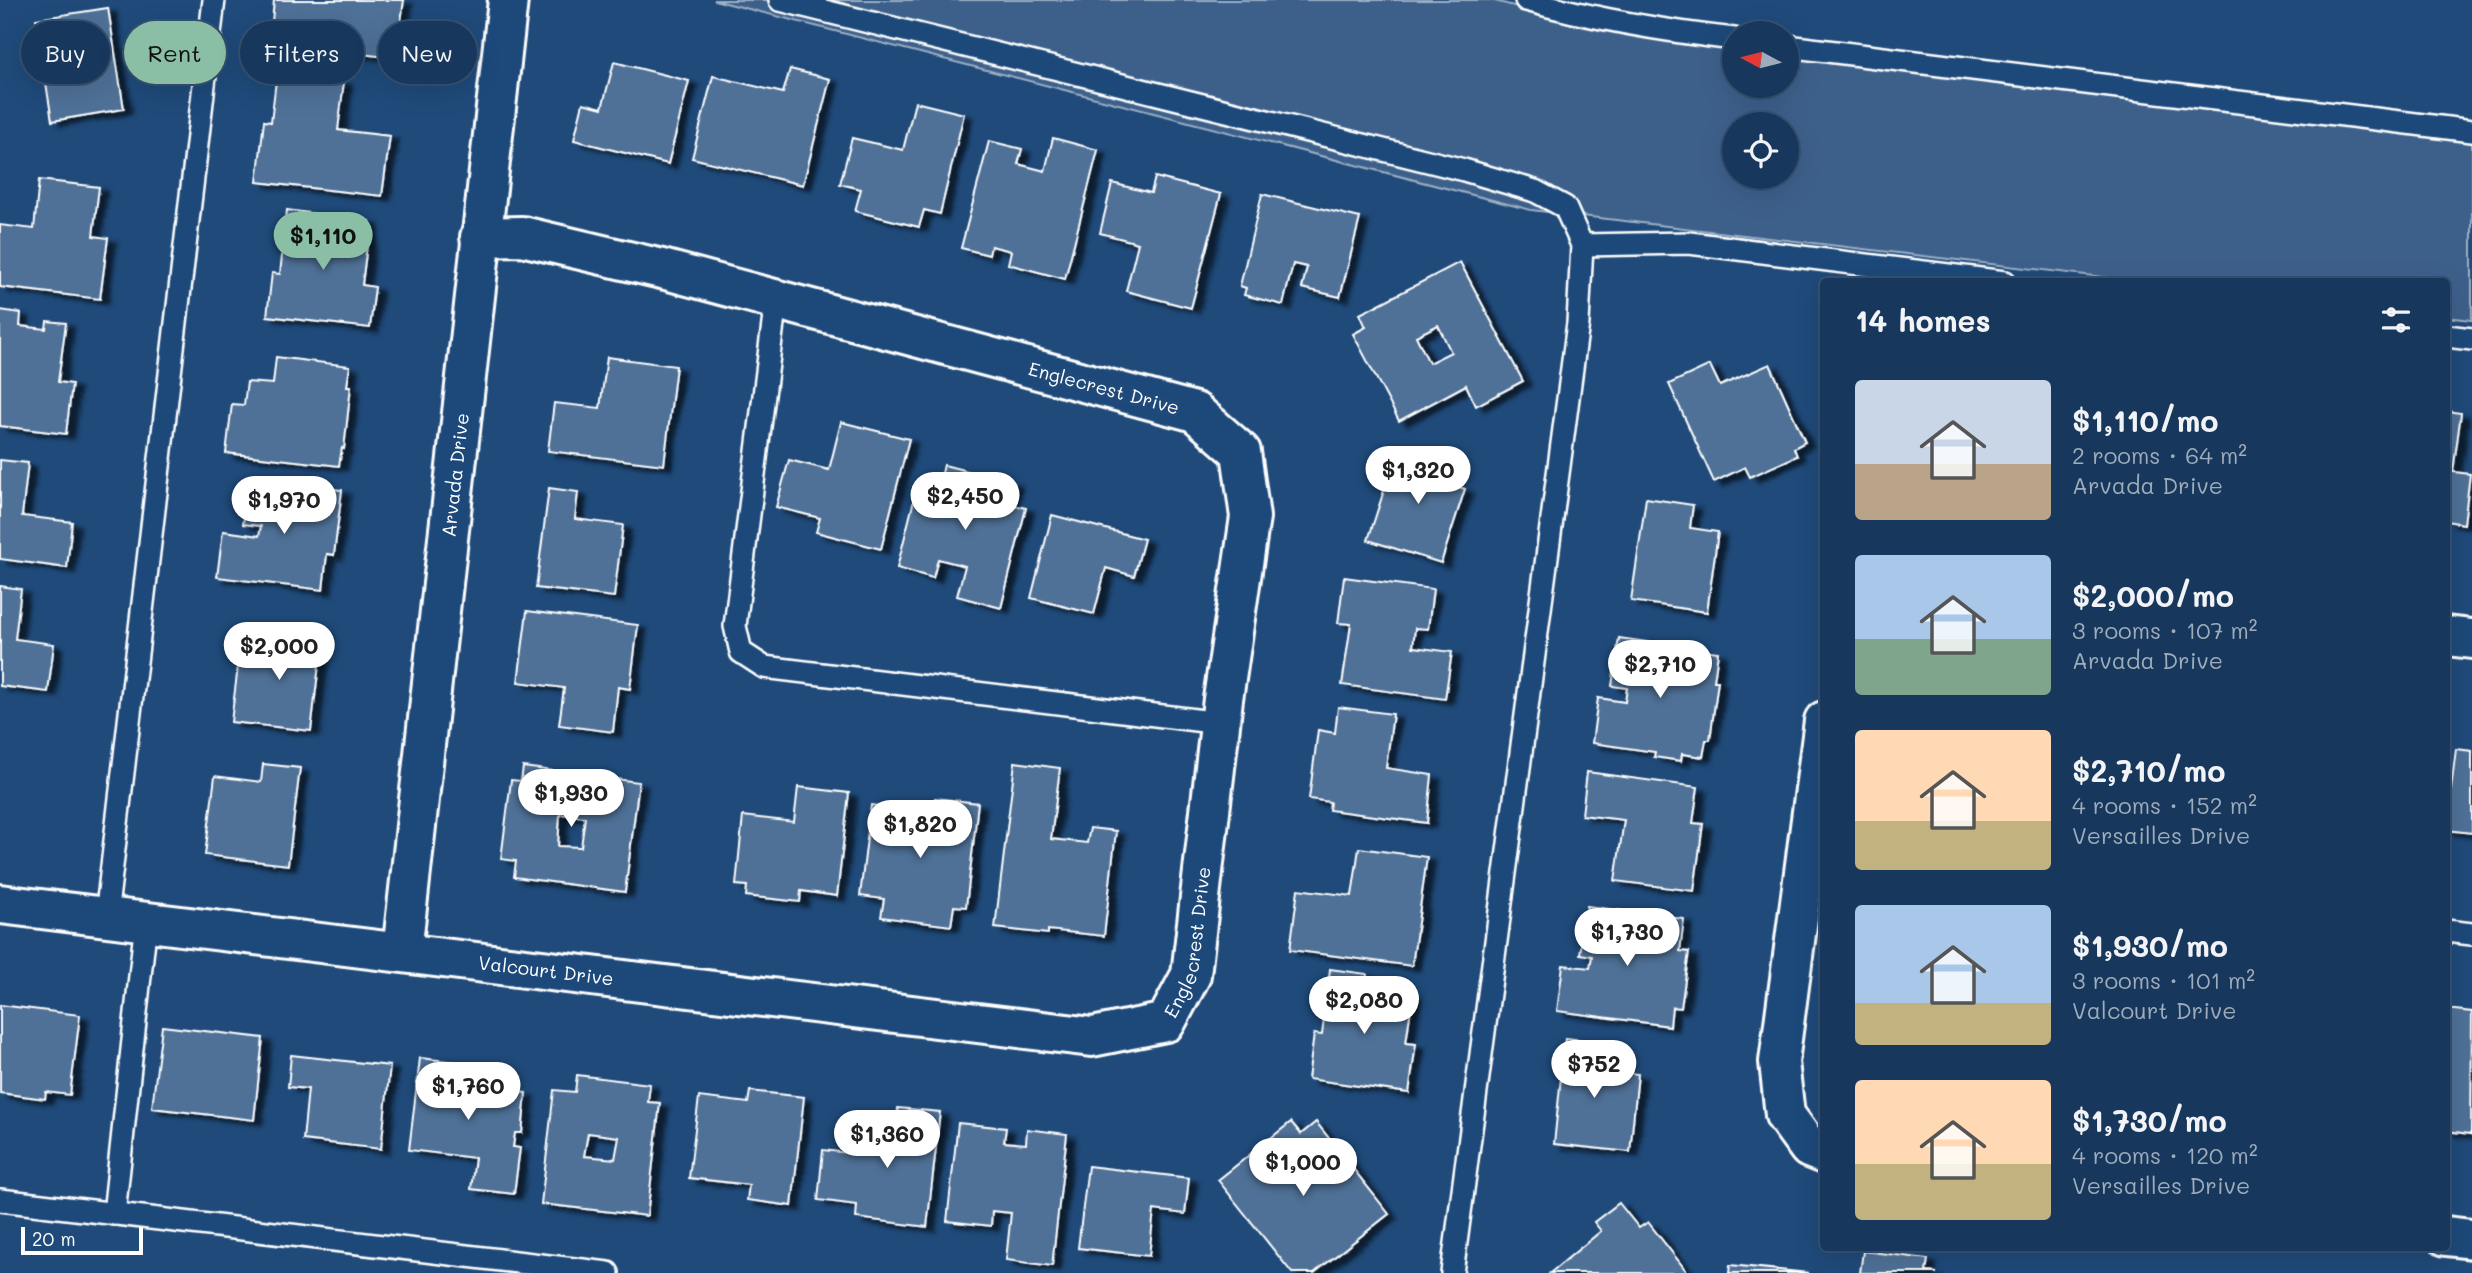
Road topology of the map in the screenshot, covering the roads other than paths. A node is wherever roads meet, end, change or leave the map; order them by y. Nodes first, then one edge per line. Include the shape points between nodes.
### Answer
1 (214, 0) edge
2 (508, 0) edge
3 (780, 0) edge
4 (1525, 0) edge
5 (1722, 38) edge
6 (1799, 47) edge
7 (2472, 131) edge
8 (480, 237) junction
9 (1582, 245) junction
10 (1973, 278) edge
11 (776, 300) junction
12 (2450, 336) edge
13 (2472, 339) edge
14 (2450, 636) edge
15 (2472, 639) edge
16 (1220, 723) junction
17 (1820, 784) edge
18 (1816, 846) edge
19 (0, 904) edge
20 (106, 917) junction
21 (146, 921) junction
22 (2450, 931) edge
23 (2472, 934) edge
24 (402, 952) junction
25 (1092, 1037) joint
26 (1820, 1152) edge
27 (0, 1200) edge
28 (114, 1214) junction
29 (2450, 1236) edge
30 (2472, 1239) edge
31 (608, 1273) edge
32 (1452, 1273) edge

1 - 20 lane
2 - 8 street, Arvada Drive
3 - 9 lane via 1535,191 1565,207
4 - 5 lane via 1579,15
6 - 7 lane
8 - 11 street, Englecrest Drive via 522,236
8 - 24 street, Arvada Drive
9 - 10 lane via 1689,243
9 - 32 lane via 1578,323
11 - 16 street, Englecrest Drive via 1195,412 1241,452 1250,517
11 - 16 lane via 735,626 741,652 764,667
12 - 13 lane
14 - 15 street
16 - 25 street, Englecrest Drive via 1191,975 1166,1022
17 - 18 street
18 - 26 street via 1779,1062 1785,1115 1810,1148
19 - 20 street, Valcourt Drive
20 - 21 street, Valcourt Drive
21 - 24 street, Valcourt Drive
21 - 28 lane
22 - 23 lane
24 - 25 street, Valcourt Drive
27 - 28 lane
28 - 31 lane
29 - 30 street

